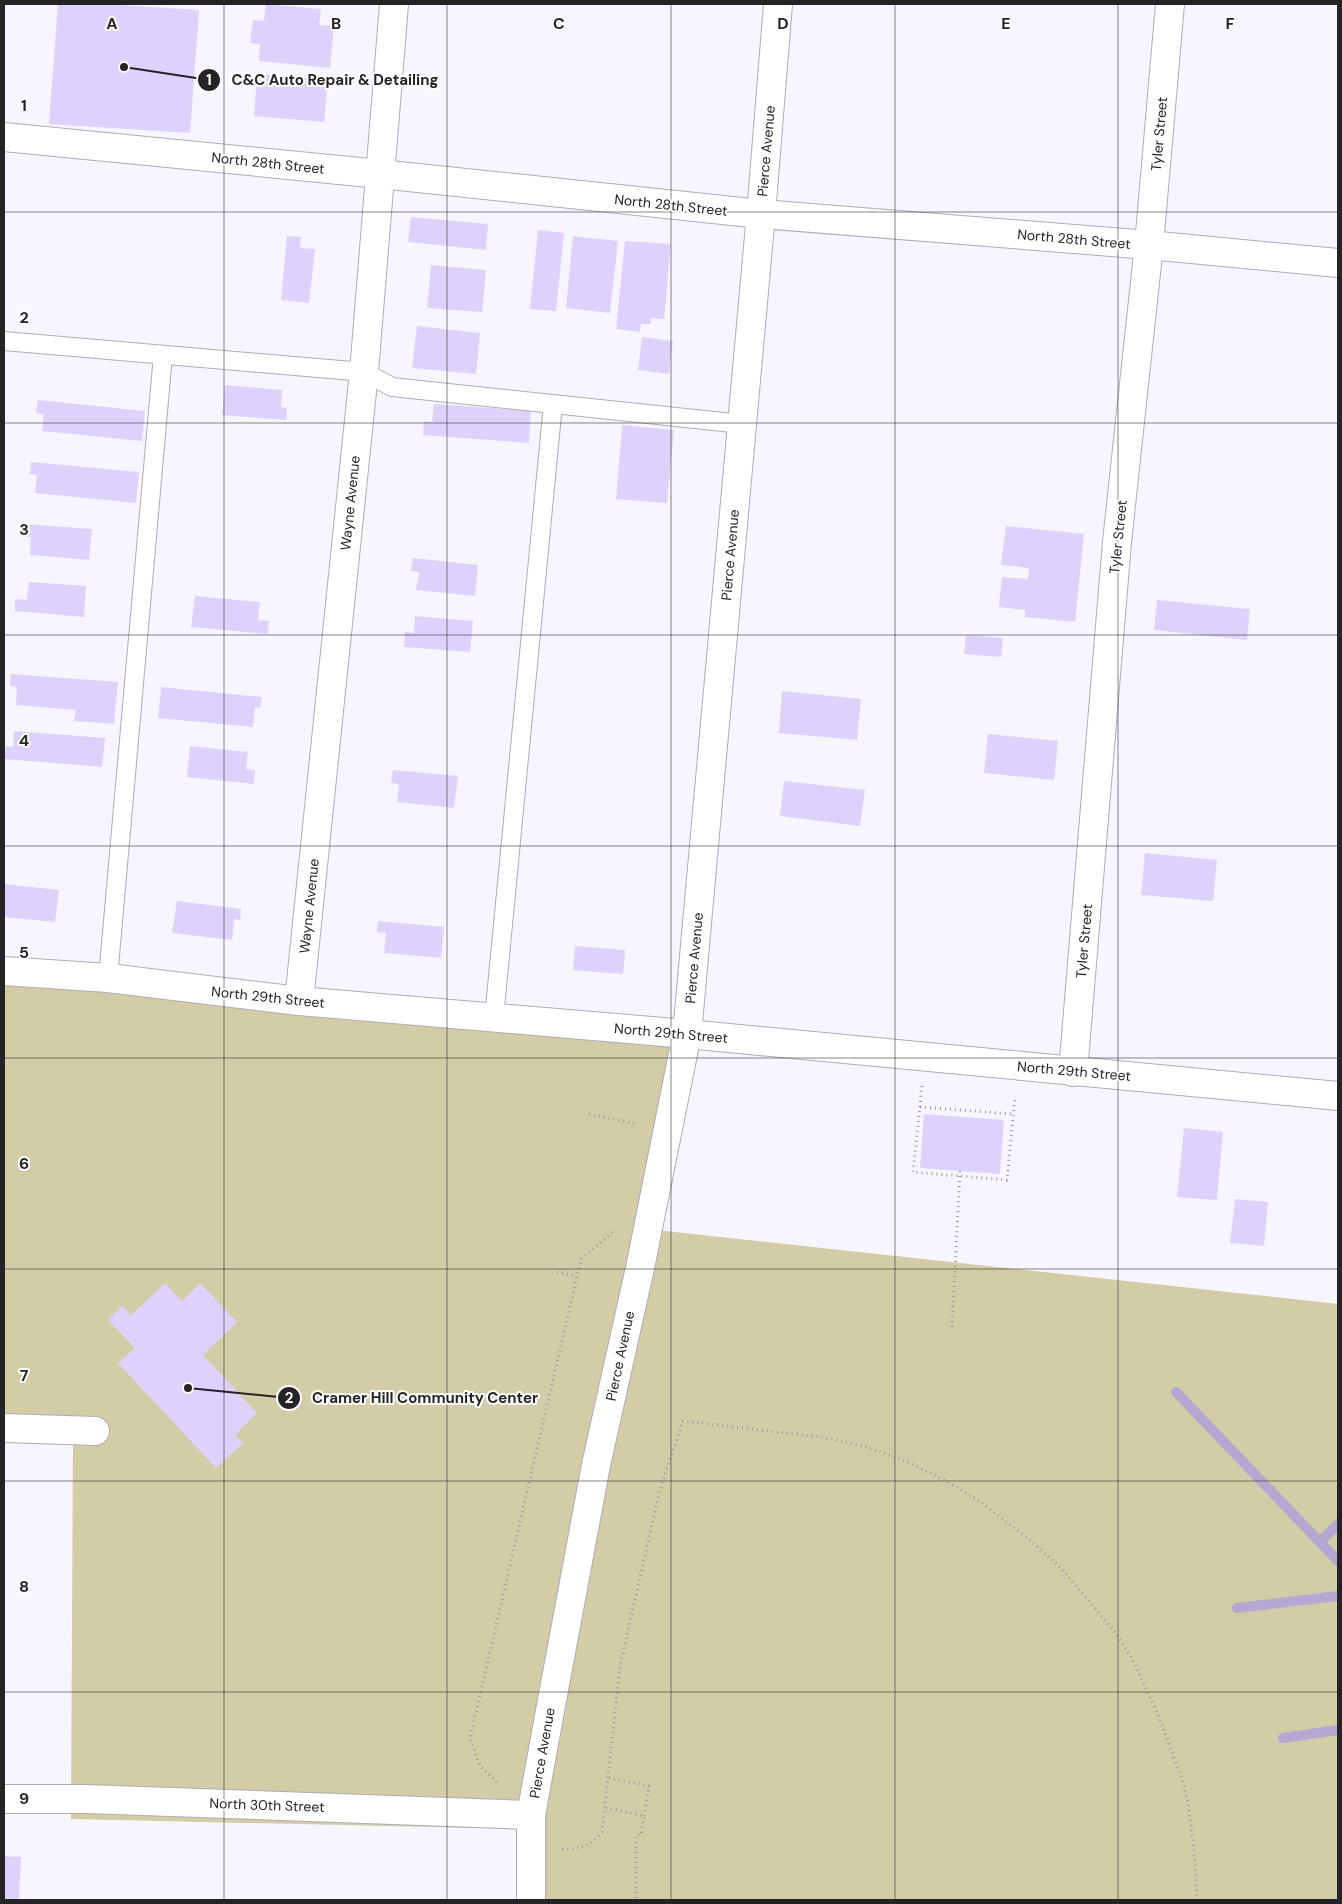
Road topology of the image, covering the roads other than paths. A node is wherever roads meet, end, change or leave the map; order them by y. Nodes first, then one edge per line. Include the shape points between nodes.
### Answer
1 (394, 4) edge
2 (778, 4) edge
3 (1170, 4) edge
4 (4, 137) edge
5 (380, 174) junction
6 (761, 214) junction
7 (1149, 245) junction
8 (1338, 263) edge
9 (4, 341) edge
10 (163, 355) junction
11 (364, 372) junction
12 (553, 404) junction
13 (742, 424) junction
14 (4, 971) edge
15 (108, 978) junction
16 (299, 1001) junction
17 (494, 1018) junction
18 (687, 1034) junction
19 (1073, 1072) junction
20 (1338, 1096) edge
21 (4, 1428) edge
22 (95, 1431) dead end
23 (4, 1799) edge
24 (533, 1806) junction
25 (531, 1900) edge

1 - 5 street, Wayne Avenue
2 - 6 street, Pierce Avenue
3 - 7 street, Tyler Street
4 - 5 street, North 28th Street
5 - 6 street, North 28th Street
5 - 11 street, Wayne Avenue
6 - 7 street, North 28th Street
6 - 13 street, Pierce Avenue
7 - 8 street, North 28th Street
7 - 19 street, Tyler Street via 1117,542
9 - 10 lane
10 - 11 lane
10 - 15 lane
11 - 12 lane via 392,387
11 - 16 street, Wayne Avenue
12 - 13 lane
12 - 17 lane
13 - 18 street, Pierce Avenue
14 - 15 street, North 29th Street
15 - 16 street, North 29th Street
16 - 17 street, North 29th Street
17 - 18 street, North 29th Street
18 - 19 street, North 29th Street
18 - 24 street, Pierce Avenue via 596,1465
19 - 20 street, North 29th Street
21 - 22 street
23 - 24 street, North 30th Street
24 - 25 street, Pierce Avenue

